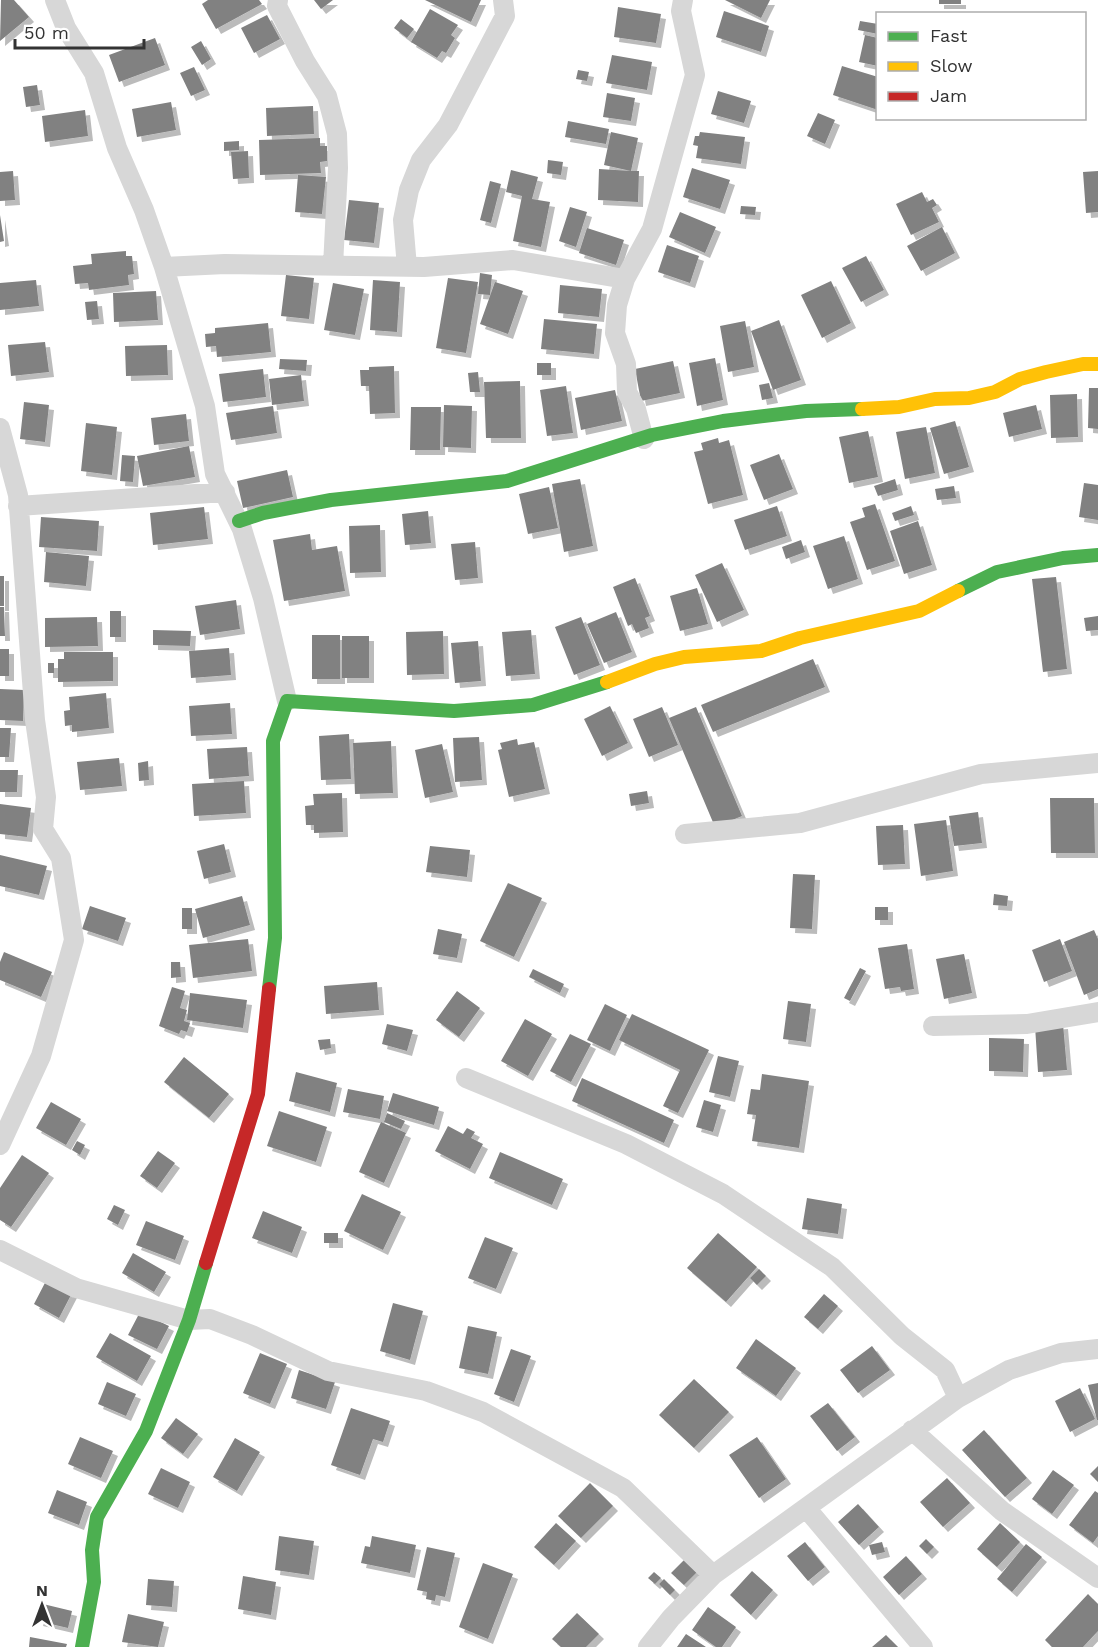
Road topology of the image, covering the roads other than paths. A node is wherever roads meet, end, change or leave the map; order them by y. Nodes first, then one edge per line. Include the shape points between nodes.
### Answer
1 (55, 0) edge
2 (278, 0) edge
3 (502, 0) edge
4 (683, 0) edge
5 (333, 266) junction
6 (164, 267) junction
7 (407, 267) junction
8 (625, 279) junction
9 (1098, 364) edge
10 (0, 428) edge
11 (644, 439) junction
12 (225, 492) junction
13 (18, 506) junction
14 (239, 521) junction
15 (1098, 555) edge
16 (287, 701) junction
17 (1098, 763) edge
18 (685, 834) dead end
19 (1098, 1012) edge
20 (933, 1026) dead end
21 (466, 1078) dead end
22 (0, 1145) edge
23 (0, 1250) edge
24 (189, 1320) junction
25 (1098, 1349) edge
26 (958, 1398) junction
27 (912, 1430) junction
28 (807, 1509) junction
29 (713, 1575) junction
30 (1098, 1578) edge
31 (82, 1647) edge
32 (648, 1647) edge
33 (923, 1647) edge

1 - 6 street via 66,28 94,73 117,148
2 - 5 street via 305,62 327,96 337,134
3 - 7 street via 505,16 448,125 421,160 409,190 403,220
4 - 8 street via 681,11 695,75 652,230
5 - 6 street
5 - 7 street
6 - 12 street via 205,406 215,474
7 - 8 street via 513,260
8 - 11 street via 617,305 615,333 626,364 627,392
9 - 11 street via 1046,372 969,398 723,421
10 - 13 street
11 - 14 street via 507,481 331,500
12 - 13 street
12 - 14 street
13 - 22 street via 35,720 46,797 43,829 61,858 74,940 41,1056
14 - 16 street via 263,598
15 - 16 street via 997,572 919,611 800,638 761,651 684,657 655,664 533,705 454,711
16 - 24 street via 273,741 275,938 258,1094
17 - 18 street via 981,774 800,823
19 - 20 street via 1027,1024
21 - 26 street via 626,1144 723,1194 832,1268 902,1336 945,1370
23 - 24 street via 76,1288
24 - 29 street via 210,1319 328,1371 426,1391 483,1412 623,1488
24 - 31 street via 146,1431 97,1516 92,1550 94,1582
25 - 26 street via 1060,1353 1009,1370
26 - 27 street
27 - 28 street
27 - 30 street via 1002,1511
28 - 29 street
28 - 33 street
29 - 32 street

